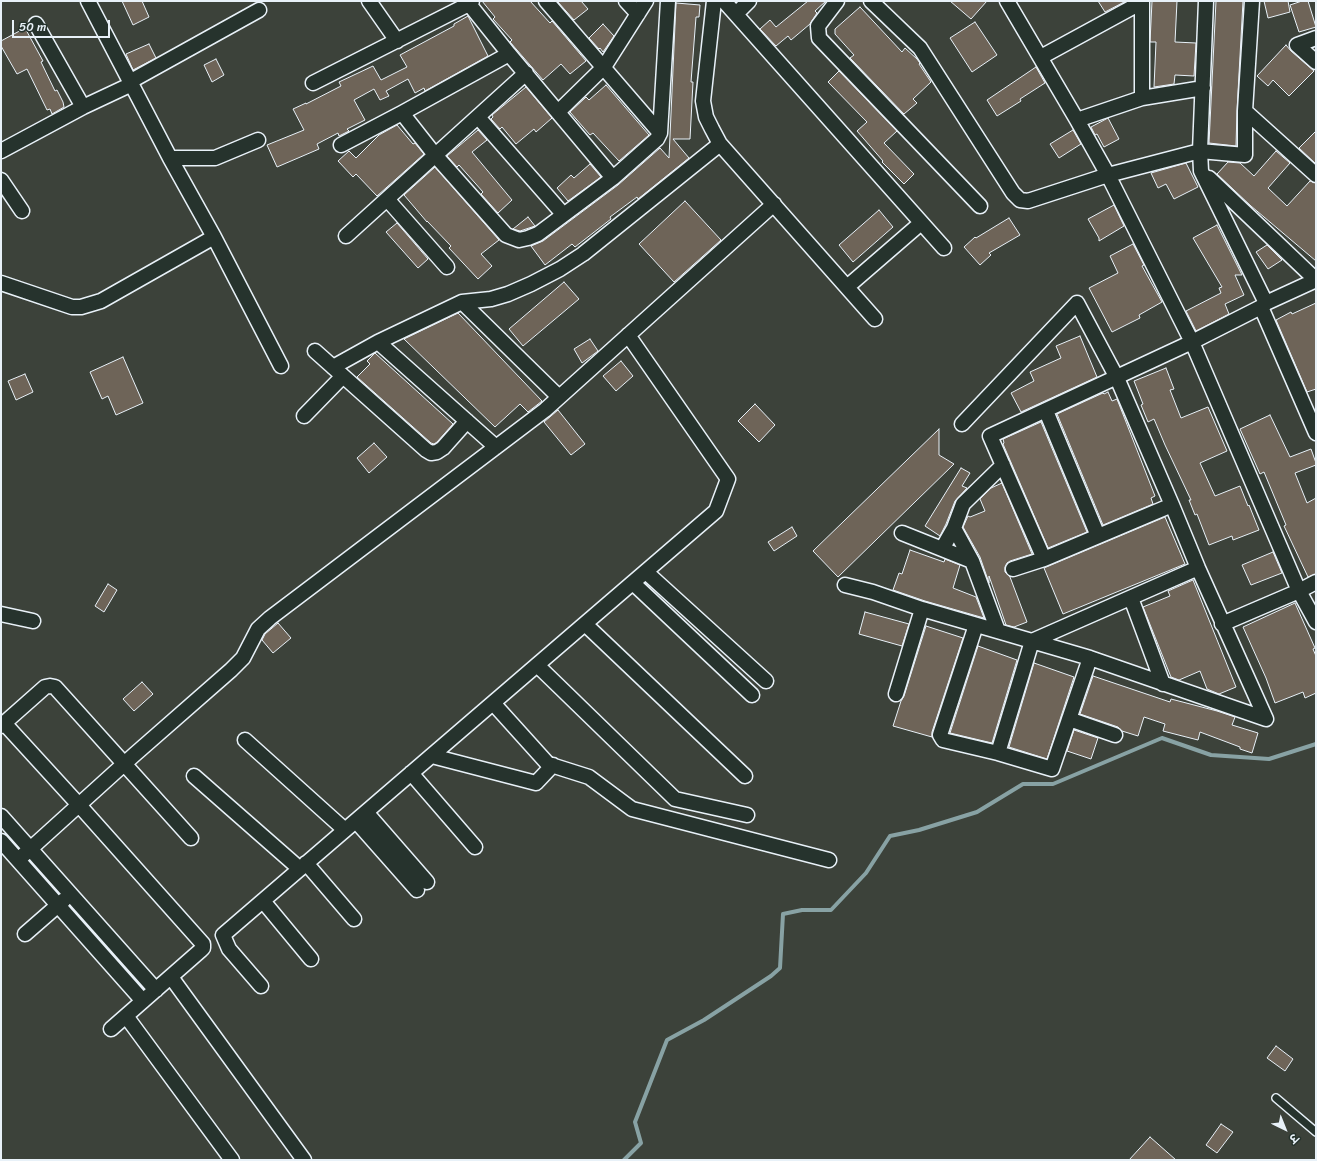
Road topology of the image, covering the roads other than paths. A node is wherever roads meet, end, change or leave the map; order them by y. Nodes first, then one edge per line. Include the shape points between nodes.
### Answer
1 (88, 1) edge
2 (368, 1) edge
3 (546, 1) edge
4 (626, 1) edge
5 (646, 1) edge
6 (668, 1) edge
7 (714, 1) edge
8 (724, 1) edge
9 (749, 1) edge
10 (837, 1) edge
11 (871, 1) edge
12 (1007, 1) edge
13 (1142, 1) edge
14 (1206, 1) edge
15 (1252, 1) edge
16 (470, 2) edge
17 (259, 10) dead end
18 (638, 14) junction
19 (736, 14) junction
20 (36, 24) dead end
21 (1316, 38) edge
22 (397, 41) junction
23 (509, 54) junction
24 (1041, 57) junction
25 (1316, 62) edge
26 (604, 67) junction
27 (526, 73) junction
28 (132, 82) junction
29 (313, 83) dead end
30 (1203, 88) junction
31 (1142, 98) junction
32 (84, 107) junction
33 (1245, 111) junction
34 (558, 112) junction
35 (402, 113) junction
36 (478, 117) junction
37 (1077, 120) junction
38 (660, 133) junction
39 (258, 140) dead end
40 (720, 144) junction
41 (341, 145) dead end
42 (1, 151) edge
43 (1200, 151) junction
44 (435, 155) junction
45 (170, 158) junction
46 (1201, 171) junction
47 (1108, 175) junction
48 (1316, 175) edge
49 (613, 178) junction
50 (1, 180) edge
51 (387, 199) junction
52 (774, 204) junction
53 (980, 206) dead end
54 (22, 211) dead end
55 (563, 214) junction
56 (921, 223) junction
57 (346, 236) dead end
58 (214, 237) junction
59 (944, 248) dead end
60 (447, 267) dead end
61 (1316, 280) edge
62 (1, 283) edge
63 (847, 287) junction
64 (462, 302) junction
65 (1264, 305) junction
66 (875, 319) dead end
67 (628, 335) junction
68 (378, 342) junction
69 (1192, 342) junction
70 (315, 351) dead end
71 (281, 366) dead end
72 (338, 371) junction
73 (1117, 378) junction
74 (559, 397) junction
75 (1046, 411) junction
76 (304, 416) dead end
77 (1313, 417) edge
78 (467, 421) junction
79 (962, 424) dead end
80 (1316, 433) edge
81 (496, 447) junction
82 (1003, 465) junction
83 (1172, 505) junction
84 (954, 528) junction
85 (902, 533) dead end
86 (1098, 536) junction
87 (942, 549) junction
88 (1044, 559) junction
89 (972, 561) junction
90 (1198, 568) junction
91 (1013, 569) dead end
92 (646, 572) junction
93 (1316, 582) edge
94 (633, 583) junction
95 (845, 585) dead end
96 (1299, 591) junction
97 (1131, 598) junction
98 (922, 609) junction
99 (1, 614) edge
100 (33, 621) dead end
101 (1316, 622) edge
102 (585, 624) junction
103 (1222, 624) junction
104 (976, 625) junction
105 (998, 631) junction
106 (1032, 641) junction
107 (1090, 658) junction
108 (537, 665) junction
109 (766, 681) dead end
110 (1163, 684) junction
111 (896, 694) dead end
112 (752, 695) dead end
113 (493, 703) junction
114 (1069, 719) junction
115 (2, 724) edge
116 (1115, 735) dead end
117 (246, 740) dead end
118 (998, 753) junction
119 (432, 756) junction
120 (125, 764) junction
121 (553, 765) junction
122 (411, 773) junction
123 (194, 776) dead end
124 (745, 776) dead end
125 (79, 805) junction
126 (366, 812) junction
127 (748, 815) dead end
128 (1, 816) edge
129 (351, 826) junction
130 (191, 838) dead end
131 (1, 841) edge
132 (475, 846) dead end
133 (30, 849) junction
134 (18, 860) junction
135 (829, 860) dead end
136 (303, 866) junction
137 (71, 894) junction
138 (263, 901) junction
139 (58, 905) junction
140 (354, 919) dead end
141 (25, 934) dead end
142 (310, 959) dead end
143 (171, 977) junction
144 (261, 986) dead end
145 (156, 990) junction
146 (143, 1001) junction
147 (126, 1016) junction
148 (111, 1029) dead end
149 (1276, 1098) dead end
150 (1316, 1132) edge
151 (232, 1160) edge
152 (304, 1160) edge

1 - 28 street
2 - 22 street
3 - 26 street
4 - 18 street
5 - 18 street
6 - 38 street
7 - 40 street via 703,101 706,117
8 - 19 street
9 - 19 street
10 - 53 street via 818,26 819,38
11 - 47 street via 920,48 1013,193 1020,200 1028,201
12 - 24 street
13 - 24 street
13 - 31 street
14 - 30 street
15 - 33 street
16 - 22 street
16 - 23 street
17 - 28 street
18 - 26 street
19 - 56 street
20 - 32 street
21 - 25 street via 1297,45
22 - 29 street
23 - 27 street
23 - 35 street
24 - 37 street
26 - 34 street
26 - 38 street
27 - 34 street
27 - 36 street
28 - 32 street
28 - 45 street
30 - 31 street
30 - 43 street
31 - 37 street
32 - 42 street
33 - 43 street via 1245,155
33 - 48 street
34 - 49 street
35 - 41 street
35 - 44 street
36 - 44 street
36 - 55 street
37 - 47 street
38 - 49 street via 657,139
39 - 45 street via 215,158
40 - 52 street
40 - 64 street via 583,254 560,269 508,294 491,299
43 - 46 street
43 - 47 street
44 - 51 street
44 - 55 street via 506,235 514,239 538,234
45 - 58 street
46 - 61 street
46 - 65 street
47 - 69 street
49 - 55 street
50 - 54 street
51 - 57 street
51 - 60 street
52 - 63 street
52 - 67 street
56 - 59 street
56 - 63 street
58 - 62 street via 101,301 81,307 72,307
58 - 71 street
61 - 65 street
63 - 66 street
64 - 68 street
64 - 74 street
65 - 69 street
65 - 77 street
67 - 74 street
67 - 92 street via 728,479 716,511
68 - 72 street
68 - 78 street
69 - 73 street
69 - 96 street
70 - 72 street
72 - 76 street
72 - 78 street via 431,453 443,448
73 - 75 street
73 - 79 street via 1077,303
73 - 83 street
74 - 81 street
75 - 82 street via 990,436
75 - 86 street
77 - 80 street
78 - 81 street
81 - 120 street via 270,618 258,629 243,658
82 - 84 street via 963,504
82 - 88 street
83 - 86 street
83 - 90 street
84 - 87 street
84 - 89 street
85 - 87 street
86 - 88 street
87 - 89 street
88 - 91 street
89 - 105 street
90 - 97 street
90 - 103 street
92 - 94 street
92 - 109 street
93 - 96 street
94 - 102 street
94 - 112 street
95 - 98 street
96 - 101 street
96 - 103 street
97 - 106 street
97 - 110 street
98 - 104 street
98 - 111 street
99 - 100 street
102 - 108 street
102 - 124 street
103 - 110 street via 1266,719
104 - 105 street
104 - 118 street via 940,735 943,740
105 - 106 street
106 - 107 street
106 - 118 street
107 - 110 street
107 - 114 street
108 - 113 street
108 - 127 street via 675,799
113 - 119 street
113 - 121 street via 548,764
114 - 116 street
114 - 118 street via 1052,769
115 - 120 street via 45,687 52,686 58,689
115 - 125 street
117 - 129 street
119 - 121 street via 536,783
119 - 122 street
120 - 125 street
120 - 130 street
121 - 135 street via 590,777 632,809
122 - 126 street
122 - 132 street
123 - 136 street
125 - 133 street
125 - 143 street via 204,944 201,950
126 - 129 street
126 - 129 street via 422,886
128 - 133 street
129 - 136 street
131 - 134 street
133 - 134 street
133 - 137 street
134 - 139 street
136 - 138 street
136 - 140 street
137 - 139 street
137 - 145 street
138 - 142 street
138 - 144 street via 223,935 229,949
139 - 141 street
139 - 146 street
143 - 145 street
143 - 152 street
145 - 146 street
146 - 147 street
147 - 148 street
147 - 151 street
149 - 150 lane

